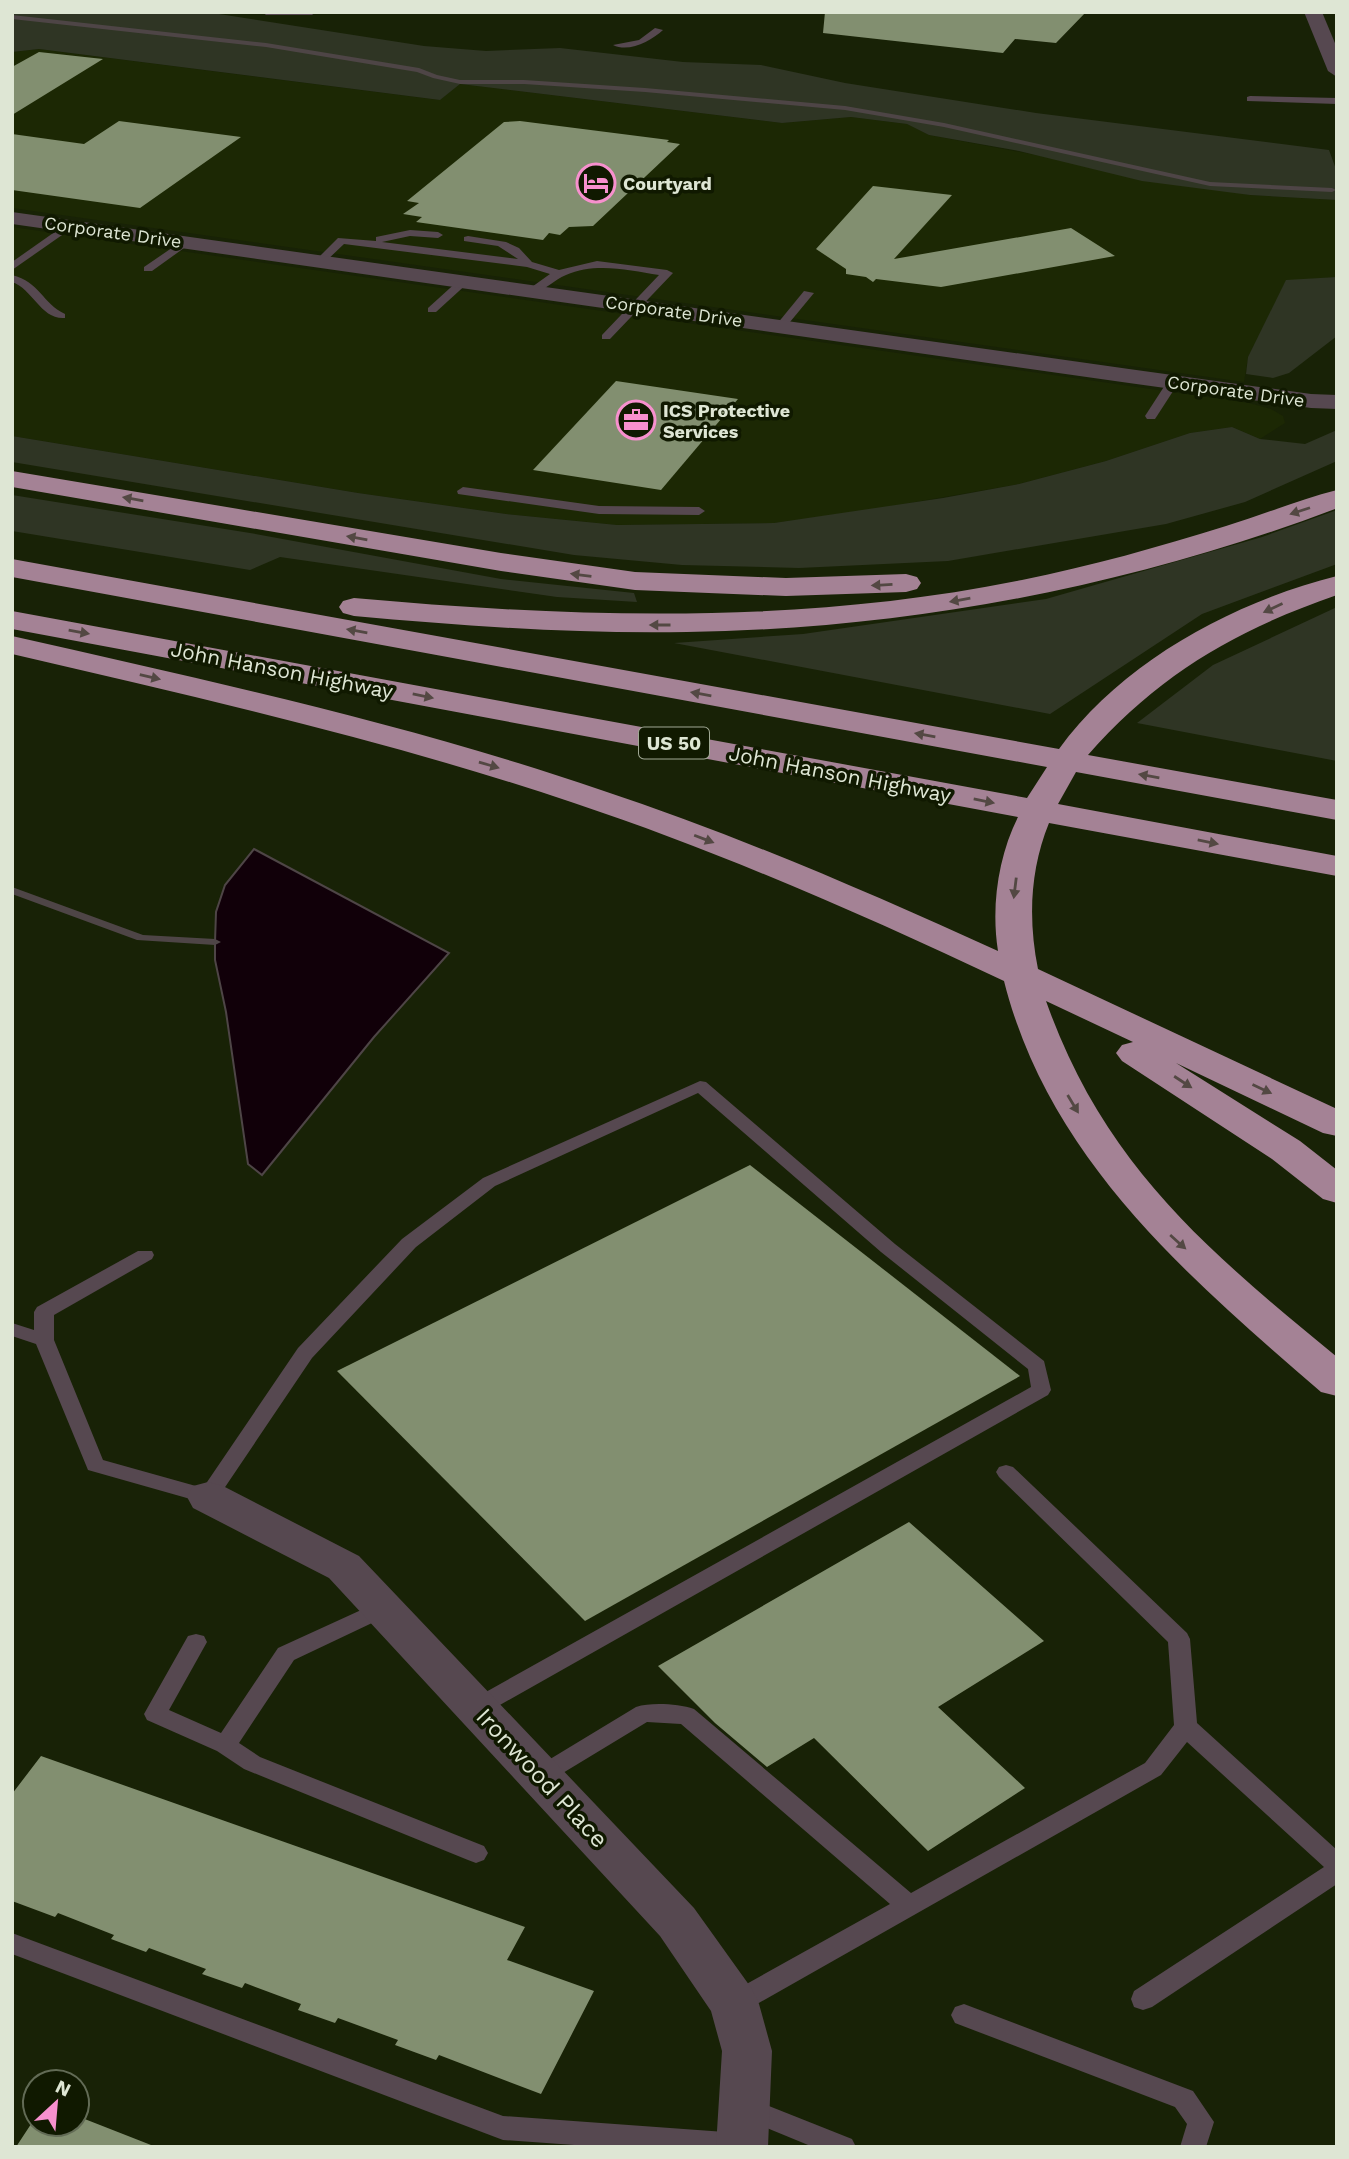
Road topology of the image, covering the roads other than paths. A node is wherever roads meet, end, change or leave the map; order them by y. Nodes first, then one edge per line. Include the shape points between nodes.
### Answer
1 (265, 12) edge
2 (312, 12) edge
3 (1313, 12) edge
4 (658, 30) dead end
5 (618, 45) dead end
6 (1337, 71) edge
7 (1250, 99) dead end
8 (1337, 101) edge
9 (12, 218) edge
10 (70, 226) junction
11 (439, 235) dead end
12 (468, 240) dead end
13 (370, 242) junction
14 (186, 243) junction
15 (320, 261) junction
16 (528, 264) junction
17 (12, 267) edge
18 (148, 269) dead end
19 (558, 272) junction
20 (12, 278) edge
21 (464, 281) junction
22 (533, 291) junction
23 (808, 293) dead end
24 (636, 305) junction
25 (432, 310) dead end
26 (61, 316) dead end
27 (781, 326) junction
28 (606, 337) dead end
29 (1173, 382) junction
30 (1337, 402) edge
31 (1151, 416) dead end
32 (12, 479) edge
33 (463, 491) dead end
34 (1337, 498) edge
35 (699, 510) dead end
36 (1263, 524) junction
37 (12, 558) edge
38 (12, 568) edge
39 (1337, 585) edge
40 (12, 620) edge
41 (12, 645) edge
42 (1337, 810) edge
43 (1337, 866) edge
44 (867, 905) junction
45 (1337, 1124) edge
46 (1337, 1190) edge
47 (145, 1255) dead end
48 (12, 1329) edge
49 (44, 1340) junction
50 (1337, 1381) edge
51 (1006, 1472) dead end
52 (208, 1497) junction
53 (383, 1608) junction
54 (196, 1642) dead end
55 (476, 1708) junction
56 (1186, 1727) junction
57 (225, 1745) junction
58 (540, 1776) junction
59 (476, 1853) dead end
60 (1337, 1865) edge
61 (1337, 1871) edge
62 (909, 1906) junction
63 (12, 1943) edge
64 (1143, 1999) dead end
65 (734, 2004) junction
66 (964, 2015) dead end
67 (744, 2133) edge
68 (843, 2147) edge
69 (1193, 2147) edge

1 - 2 lane
3 - 6 street
4 - 5 lane via 642,42
7 - 8 lane
9 - 10 street, Corporate Drive
10 - 14 street, Corporate Drive
10 - 17 lane
11 - 13 lane via 410,233
12 - 16 lane via 514,248
13 - 15 lane via 342,240
13 - 16 lane
14 - 15 street, Corporate Drive
14 - 18 lane
15 - 21 street, Corporate Drive
16 - 19 lane
19 - 22 lane
19 - 24 lane via 603,264 667,273
20 - 26 lane via 30,284 53,313
21 - 22 street, Corporate Drive
21 - 25 lane
22 - 24 street, Corporate Drive
23 - 27 lane
24 - 27 street, Corporate Drive
24 - 28 lane
27 - 29 street, Corporate Drive
29 - 30 street, Corporate Drive
29 - 31 lane
36 -> 32 highway via 1107,559 1008,574 860,586 711,586 564,573
33 - 35 lane via 599,510
34 -> 36 highway
36 -> 37 highway via 1165,557 1002,593 846,614 688,625 418,614
42 -> 38 highway
39 -> 50 highway via 1281,604 1204,641 1155,673 1080,742 1051,782 1031,821 1018,863 1013,909 1017,960 1056,1076 1096,1143 1168,1232
40 -> 43 highway, John Hanson Highway / US 50
41 -> 44 highway via 219,692 495,767 666,824
44 -> 45 highway
44 -> 46 highway via 1158,1066 1286,1150
47 - 49 lane via 44,1312
48 - 49 lane
49 - 52 lane via 95,1465
51 - 56 lane via 1179,1639
52 - 53 street, Ironwood Place via 344,1567
52 - 55 lane via 305,1353 409,1243 489,1182 700,1086 888,1248 1037,1366 1041,1390
53 - 55 street, Ironwood Place
53 - 57 lane via 286,1654
54 - 57 lane via 155,1714
55 - 58 street, Ironwood Place
56 - 60 lane
56 - 62 lane via 1153,1769
57 - 59 lane via 252,1763
58 - 62 lane via 645,1713 686,1715
58 - 65 street, Ironwood Place via 677,1922
61 - 64 lane
62 - 65 lane
63 - 67 lane via 503,2127
65 - 67 street, Ironwood Place via 747,2051
66 - 69 lane via 1184,2099 1201,2122
67 - 68 lane

